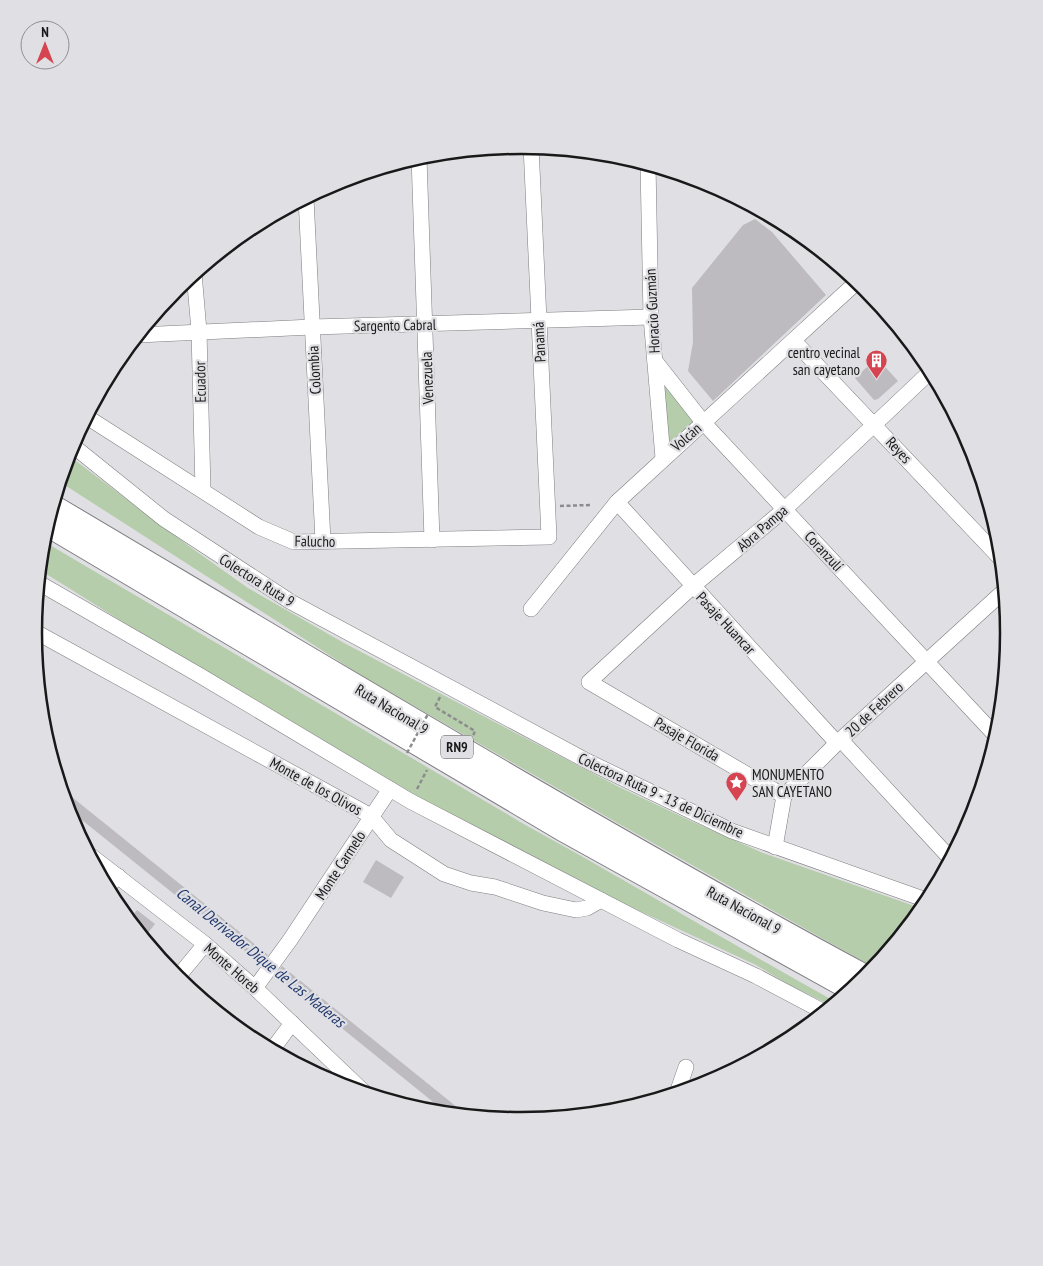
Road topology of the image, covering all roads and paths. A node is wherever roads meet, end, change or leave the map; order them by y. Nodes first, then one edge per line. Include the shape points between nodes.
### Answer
1 (531, 154) edge
2 (419, 165) edge
3 (648, 171) edge
4 (306, 205) edge
5 (195, 283) edge
6 (852, 287) edge
7 (652, 317) junction
8 (538, 321) junction
9 (425, 324) junction
10 (312, 327) junction
11 (199, 331) junction
12 (146, 334) edge
13 (794, 341) junction
14 (654, 361) junction
15 (926, 376) edge
16 (92, 420) edge
17 (703, 422) junction
18 (874, 425) junction
19 (79, 450) edge
20 (662, 458) junction
21 (203, 490) junction
22 (62, 500) edge
23 (617, 502) junction
24 (591, 505) dead end
25 (548, 506) junction
26 (785, 509) junction
27 (59, 510) edge
28 (54, 529) edge
29 (549, 537) joint
30 (52, 539) edge
31 (432, 540) junction
32 (323, 542) junction
33 (993, 550) edge
34 (147, 562) junction
35 (693, 586) junction
36 (45, 587) edge
37 (152, 588) junction
38 (998, 596) edge
39 (531, 609) dead end
40 (42, 635) edge
41 (927, 660) junction
42 (589, 682) joint
43 (458, 690) joint
44 (428, 714) dead end
45 (990, 730) edge
46 (839, 742) junction
47 (414, 757) dead end
48 (429, 765) dead end
49 (390, 789) junction
50 (416, 792) dead end
51 (784, 796) junction
52 (371, 816) junction
53 (775, 847) junction
54 (949, 849) edge
55 (103, 865) edge
56 (118, 876) junction
57 (113, 882) edge
58 (921, 898) edge
59 (601, 900) junction
60 (205, 944) junction
61 (182, 971) edge
62 (859, 973) edge
63 (845, 986) edge
64 (255, 988) junction
65 (818, 1009) edge
66 (292, 1023) junction
67 (276, 1044) edge
68 (686, 1067) dead end
69 (352, 1081) edge
70 (680, 1085) edge

1 - 8 street, Panamá
2 - 9 street, Venezuela
3 - 7 street, Horacio Guzmán
4 - 10 street, Colombia
5 - 11 street, Ecuador
6 - 13 street, Volcán
7 - 8 street, Sargento Cabral
7 - 14 street, Horacio Guzmán
8 - 9 street, Sargento Cabral
8 - 25 street, Panamá
9 - 10 street, Sargento Cabral
9 - 31 street, Venezuela
10 - 11 street, Sargento Cabral
10 - 32 street, Colombia
11 - 12 street, Sargento Cabral
11 - 21 street, Ecuador
13 - 17 street, Volcán
13 - 18 street, Reyes
14 - 17 street, Coranzulí
14 - 20 street, Horacio Guzmán
15 - 18 street, Abra Pampa
16 - 21 street, Falucho
17 - 20 street, Volcán
17 - 26 street, Coranzulí
18 - 26 street, Abra Pampa
18 - 33 street, Reyes
19 - 43 street, Colectora Ruta 9 via 164,519 255,580 290,602
20 - 23 street, Volcán
21 - 32 street, Falucho via 274,535 294,542
22 - 34 highway via 107,529
23 - 35 street, Pasaje Huancar
23 - 39 street, Volcán
24 - 25 path
25 - 29 street, Panamá
26 - 35 street, Abra Pampa
26 - 41 street, Coranzulí
27 - 34 highway, Ruta Nacional 9 / RN9
28 - 37 highway, Ruta Nacional 9 / RN9
29 - 31 street, Falucho
30 - 37 highway via 110,573
31 - 32 street, Falucho
34 - 62 highway, Ruta Nacional 9 / RN9 via 453,745
35 - 42 street, Abra Pampa
35 - 46 street, Pasaje Huancar
36 - 49 street
37 - 63 highway, Ruta Nacional 9 / RN9 via 561,828
38 - 41 street, 20 de Febrero
40 - 52 street, Monte de los Olivos
41 - 45 street, Coranzulí
41 - 46 street, 20 de Febrero
42 - 51 street, Pasaje Florida
43 - 53 street, Colectora Ruta 9 - 13 de Diciembre via 684,810
44 - 47 path, bridge via 407,753
46 - 51 street, 20 de Febrero
46 - 54 street, Pasaje Huancar
48 - 50 path
49 - 52 street, Monte Carmelo
49 - 59 street
51 - 53 street
52 - 59 street, Monte de los Olivos via 391,840 444,874 576,910
52 - 64 street, Monte Carmelo
53 - 58 street, Colectora Ruta 9 - 13 de Diciembre
55 - 56 street, Monte Horeb
56 - 57 street
56 - 60 street, Monte Horeb
59 - 65 street
60 - 61 street
60 - 64 street, Monte Horeb
64 - 66 street, Monte Horeb
66 - 67 street
66 - 69 street, Monte Horeb
68 - 70 street

